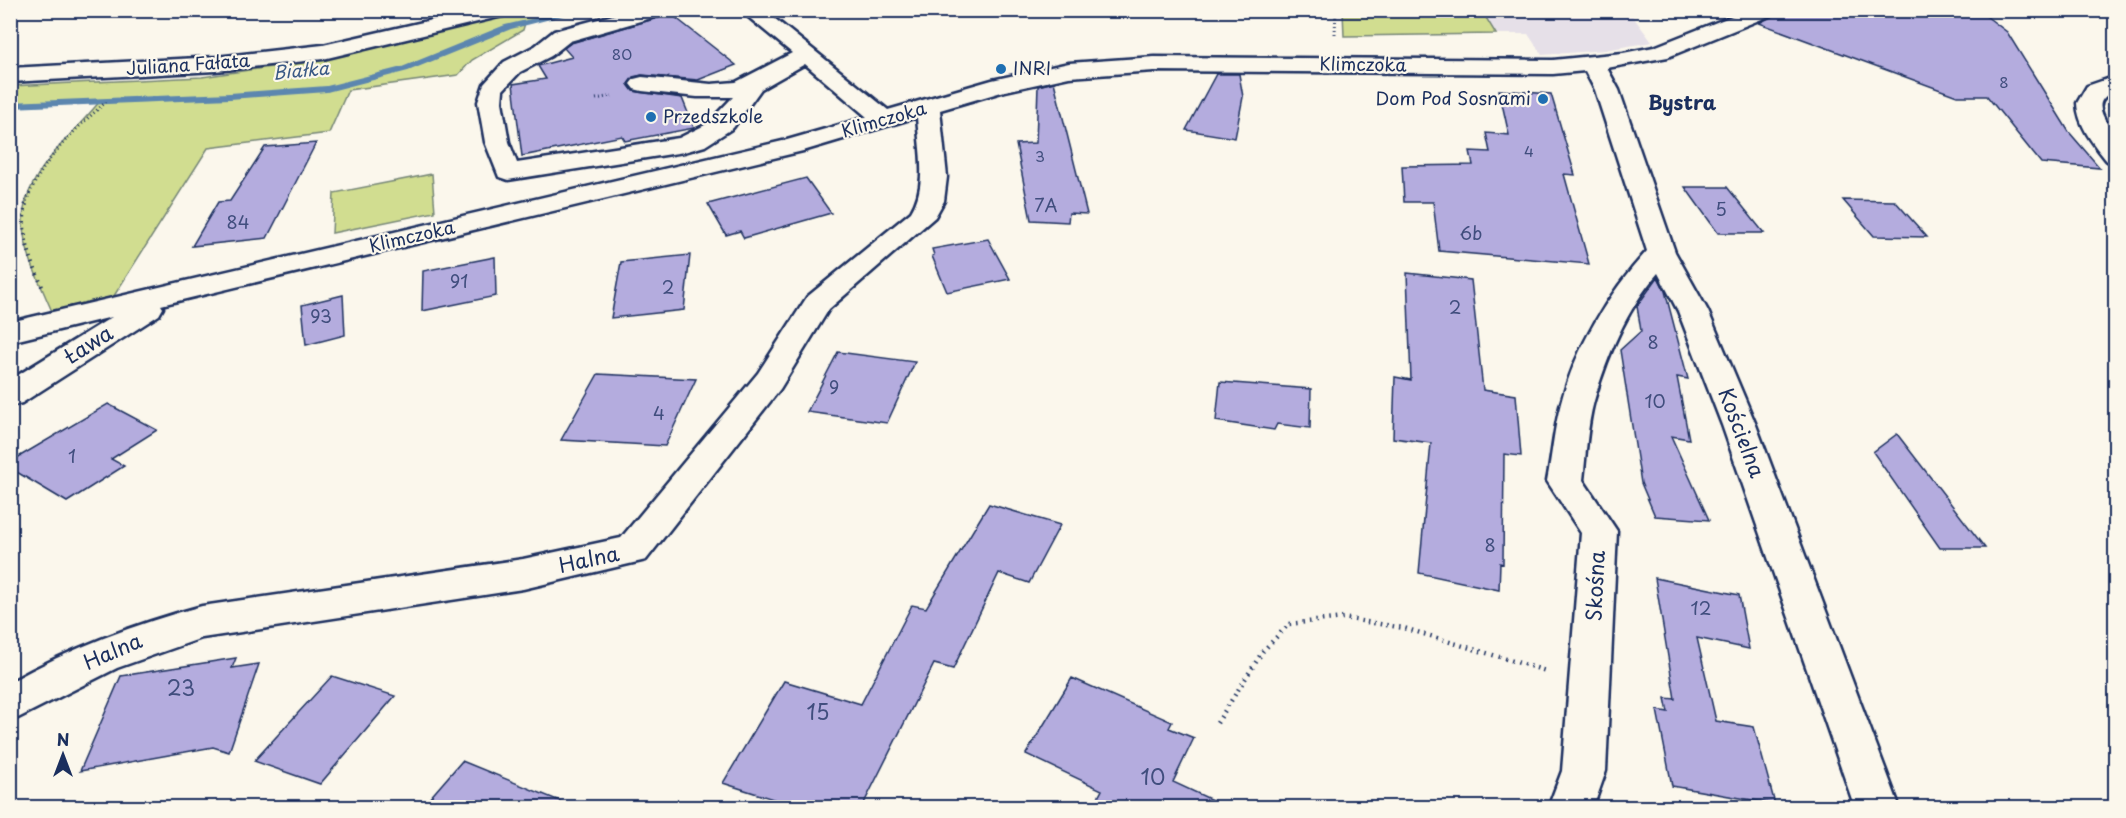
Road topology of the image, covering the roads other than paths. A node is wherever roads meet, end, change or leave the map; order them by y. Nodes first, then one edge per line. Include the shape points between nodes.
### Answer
1 (504, 10) edge
2 (658, 10) edge
3 (750, 10) edge
4 (1767, 10) edge
5 (807, 54) junction
6 (1593, 64) junction
7 (10, 75) edge
8 (2115, 83) edge
9 (642, 84) dead end
10 (752, 85) junction
11 (928, 107) junction
12 (885, 120) junction
13 (2115, 156) edge
14 (578, 163) junction
15 (598, 193) junction
16 (1661, 252) junction
17 (167, 296) junction
18 (10, 332) edge
19 (10, 395) edge
20 (10, 704) edge
21 (1570, 807) edge
22 (1878, 807) edge

1 - 7 street, Juliana Fałata via 323,52 216,64
2 - 14 street via 562,36 512,67 492,89 490,102 497,142 508,172
3 - 5 street
4 - 6 street, Klimczoka via 1660,52
5 - 10 street
5 - 12 street
6 - 11 street, Klimczoka via 1154,64 1069,70
6 - 16 street, Kościelna via 1607,90
8 - 13 street via 2098,90 2088,105 2097,131
9 - 10 street via 725,90
10 - 14 street via 728,120 707,137 684,145
11 - 12 street, Klimczoka
11 - 20 street, Halna via 934,177 931,201 921,217 818,303 769,381 633,550 523,574 202,622 159,633 64,672
12 - 15 street, Klimczoka
14 - 15 street
15 - 17 street, Klimczoka
16 - 21 street, Skośna via 1629,288 1597,349 1577,403 1565,481 1599,531 1584,771
16 - 22 street, Kościelna via 1693,311 1739,425
17 - 18 street, Klimczoka
17 - 19 street, Ława

